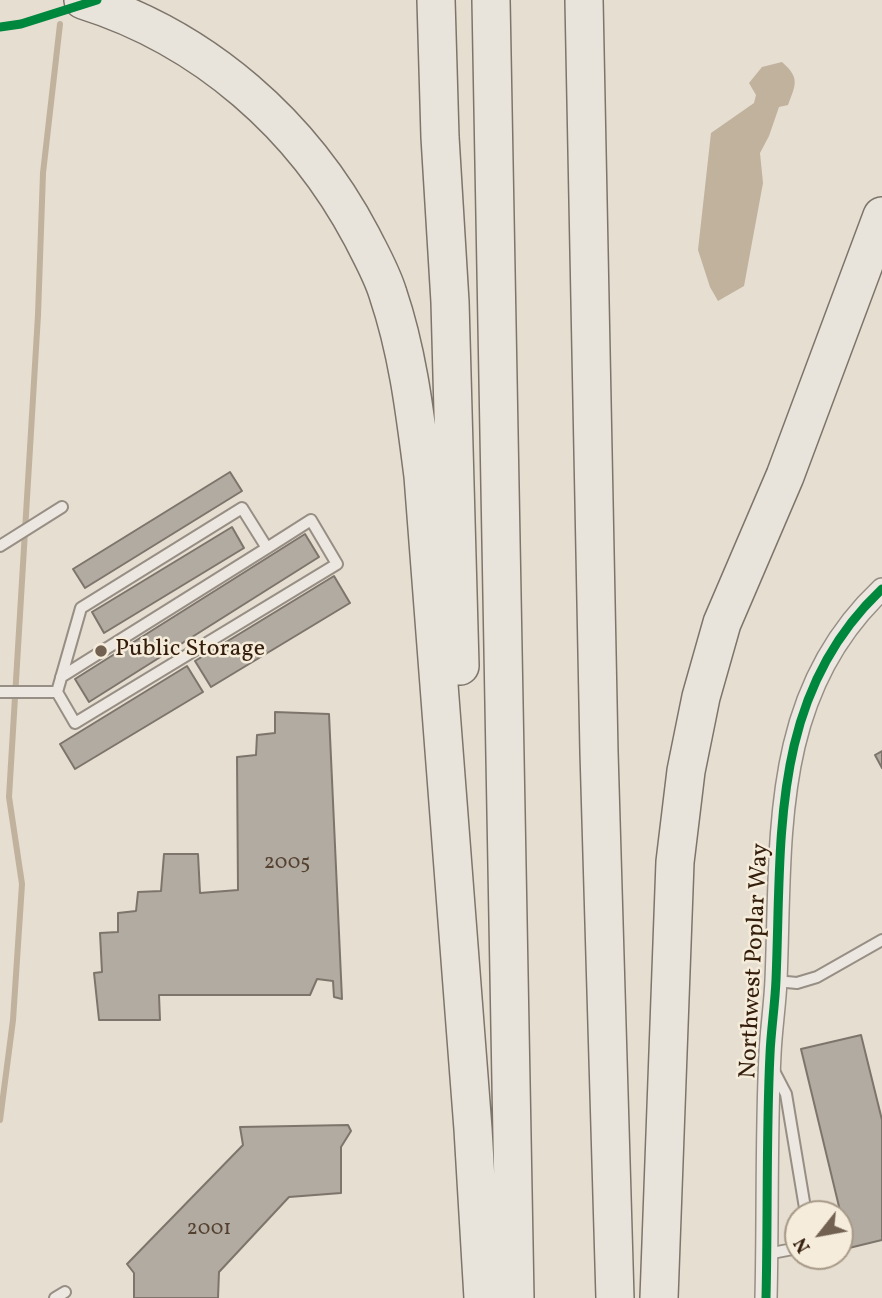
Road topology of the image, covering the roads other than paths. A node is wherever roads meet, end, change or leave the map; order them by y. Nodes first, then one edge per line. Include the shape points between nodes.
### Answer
1 (83, 0) edge
2 (436, 0) edge
3 (449, 0) edge
4 (491, 0) edge
5 (584, 0) edge
6 (882, 216) edge
7 (450, 302) junction
8 (62, 508) dead end
9 (0, 546) edge
10 (267, 548) junction
11 (882, 589) edge
12 (61, 677) junction
13 (0, 692) edge
14 (57, 692) junction
15 (882, 940) edge
16 (776, 981) junction
17 (770, 1063) junction
18 (473, 1129) junction
19 (804, 1200) edge
20 (784, 1251) edge
21 (767, 1254) junction
22 (65, 1292) dead end
23 (55, 1298) edge
24 (483, 1298) edge
25 (515, 1298) edge
26 (615, 1298) edge
27 (659, 1298) edge
28 (766, 1298) edge

1 - 18 highway via 161,32 257,99 298,141 334,188 388,292 404,348 423,476
2 - 7 highway
3 - 7 highway via 453,136
4 - 25 highway
5 - 26 highway
6 - 27 highway via 785,476 722,623 698,709 675,862
7 - 18 highway
8 - 9 lane
10 - 12 lane
10 - 12 lane via 242,508 81,608
10 - 14 lane via 311,520 337,564 75,723
11 - 16 street, Northwest Poplar Way via 840,637 812,688 789,760 780,845
12 - 14 lane
13 - 14 lane
15 - 16 lane via 817,977 797,984
16 - 17 street, Northwest Poplar Way
17 - 19 lane via 786,1094
17 - 21 street, Northwest Poplar Way
18 - 24 highway
20 - 21 lane
21 - 28 street, Northwest Poplar Way
22 - 23 lane

